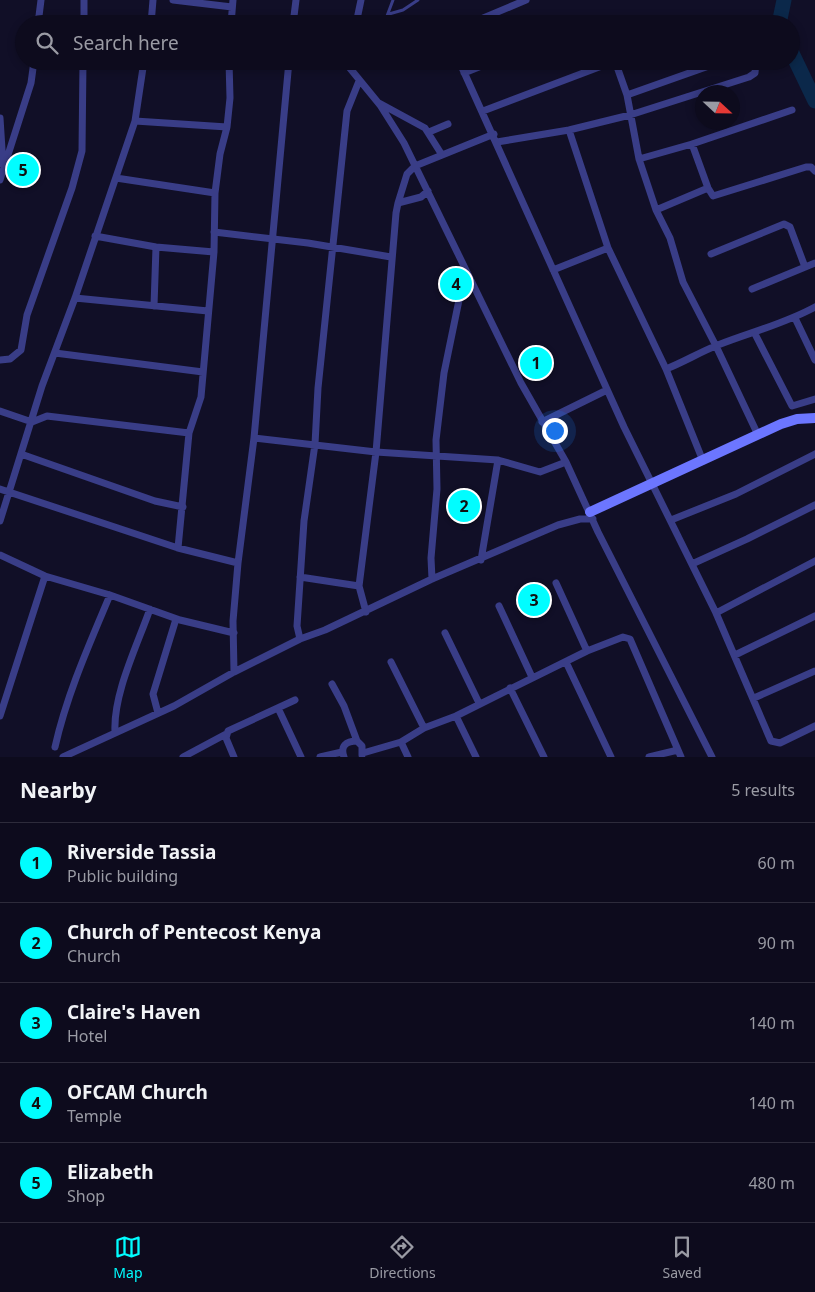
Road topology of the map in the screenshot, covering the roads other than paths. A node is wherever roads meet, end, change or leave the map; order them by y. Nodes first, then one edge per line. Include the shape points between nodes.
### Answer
1 (41, 0) edge
2 (84, 0) edge
3 (153, 0) edge
4 (173, 0) edge
5 (296, 0) edge
6 (361, 0) edge
7 (393, 0) edge
8 (418, 0) edge
9 (526, 0) edge
10 (232, 4) edge
11 (389, 14) joint
12 (39, 15) edge
13 (84, 15) edge
14 (152, 15) edge
15 (294, 15) edge
16 (358, 15) edge
17 (490, 15) edge
18 (33, 70) edge
19 (83, 70) edge
20 (143, 70) edge
21 (228, 70) edge
22 (288, 70) edge
23 (351, 70) edge
24 (463, 70) edge
25 (472, 70) edge
26 (591, 70) edge
27 (618, 70) edge
28 (697, 70) edge
29 (755, 70) edge
30 (464, 73) junction
31 (359, 81) junction
32 (627, 94) junction
33 (377, 102) junction
34 (792, 110) dead end
35 (483, 111) junction
36 (630, 115) junction
37 (0, 118) edge
38 (135, 120) junction
39 (448, 124) dead end
40 (227, 127) junction
41 (569, 130) junction
42 (429, 132) junction
43 (494, 134) junction
44 (497, 142) junction
45 (692, 144) junction
46 (442, 155) junction
47 (639, 160) junction
48 (415, 166) junction
49 (4, 170) junction
50 (815, 171) edge
51 (116, 178) junction
52 (0, 180) edge
53 (708, 188) junction
54 (428, 192) junction
55 (215, 193) junction
56 (398, 202) junction
57 (656, 210) junction
58 (214, 232) junction
59 (95, 236) junction
60 (273, 239) junction
61 (156, 247) junction
62 (332, 248) junction
63 (608, 248) junction
64 (214, 252) junction
65 (711, 254) dead end
66 (391, 257) junction
67 (815, 263) edge
68 (805, 267) junction
69 (553, 270) junction
70 (466, 271) junction
71 (752, 288) dead end
72 (76, 298) junction
73 (154, 306) junction
74 (815, 307) edge
75 (208, 311) junction
76 (795, 318) junction
77 (754, 332) junction
78 (716, 346) junction
79 (54, 353) junction
80 (815, 358) edge
81 (0, 360) edge
82 (666, 370) junction
83 (203, 372) junction
84 (607, 390) junction
85 (815, 399) edge
86 (0, 411) edge
87 (815, 418) edge
88 (32, 422) junction
89 (542, 422) junction
90 (188, 433) junction
91 (758, 435) junction
92 (254, 438) junction
93 (315, 444) junction
94 (376, 452) junction
95 (21, 454) junction
96 (815, 454) edge
97 (435, 457) junction
98 (498, 460) junction
99 (703, 461) junction
100 (566, 462) junction
101 (652, 484) junction
102 (0, 489) edge
103 (8, 492) junction
104 (815, 504) edge
105 (184, 507) junction
106 (592, 516) junction
107 (671, 520) junction
108 (0, 521) edge
109 (178, 548) junction
110 (0, 555) edge
111 (482, 560) junction
112 (815, 561) edge
113 (238, 563) junction
114 (692, 564) junction
115 (45, 576) junction
116 (300, 577) junction
117 (432, 579) junction
118 (556, 583) dead end
119 (359, 586) junction
120 (110, 596) junction
121 (498, 606) dead end
122 (150, 609) junction
123 (366, 612) junction
124 (716, 613) junction
125 (815, 616) edge
126 (176, 619) junction
127 (234, 633) junction
128 (445, 633) dead end
129 (300, 640) junction
130 (587, 651) junction
131 (735, 655) junction
132 (391, 662) dead end
133 (566, 662) junction
134 (815, 671) edge
135 (234, 672) junction
136 (532, 677) junction
137 (332, 684) dead end
138 (510, 688) junction
139 (754, 698) junction
140 (295, 700) dead end
141 (479, 703) junction
142 (278, 708) junction
143 (158, 713) junction
144 (0, 716) edge
145 (456, 716) junction
146 (815, 726) edge
147 (424, 728) junction
148 (115, 732) junction
149 (226, 734) junction
150 (357, 741) junction
151 (401, 742) junction
152 (55, 747) dead end
153 (680, 753) edge
154 (343, 754) edge
155 (363, 755) edge
156 (64, 757) edge
157 (183, 757) edge
158 (234, 757) edge
159 (301, 757) edge
160 (320, 757) edge
161 (408, 757) edge
162 (476, 757) edge
163 (544, 757) edge
164 (611, 757) edge
165 (649, 757) edge
166 (712, 757) edge

1 - 12 street
2 - 13 street
3 - 14 street
4 - 10 street
5 - 15 street
6 - 16 street
7 - 11 lane
8 - 11 lane
9 - 17 street
18 - 49 street
19 - 81 street via 82,151 72,188 27,316 22,350 10,359
20 - 38 street
21 - 40 street
22 - 60 street
23 - 31 street
24 - 30 street
25 - 30 street
26 - 35 street
27 - 32 street
28 - 32 street
29 - 36 street via 749,77
30 - 35 street
31 - 33 street
31 - 62 street via 347,111
32 - 36 street
33 - 42 street
33 - 48 street
34 - 45 street
35 - 43 street
36 - 41 street
36 - 47 street
37 - 49 street
38 - 40 street
38 - 51 street
39 - 42 street
40 - 55 street
41 - 44 street
41 - 63 street
42 - 46 street
43 - 44 street
43 - 46 street
44 - 69 street
45 - 47 street
45 - 53 street
46 - 48 street
47 - 57 street
48 - 54 street
48 - 56 street via 407,174
49 - 52 street
50 - 53 street via 806,167 717,196 713,196
51 - 55 street
51 - 59 street
53 - 57 street
54 - 56 street via 421,197
54 - 70 street
55 - 58 street
56 - 66 street
57 - 78 street via 670,238 683,282
58 - 60 street
58 - 64 street
59 - 61 street
59 - 72 street
60 - 62 street
60 - 92 street
61 - 64 street
61 - 73 street
62 - 66 street
62 - 93 street
63 - 69 street
63 - 82 street
64 - 75 street
65 - 68 street via 784,224 790,227
66 - 94 street
67 - 68 street
68 - 71 street
69 - 84 street
70 - 89 street
70 - 97 street via 444,373
72 - 73 street
72 - 79 street
73 - 75 street
74 - 76 street
75 - 83 street
76 - 77 street
76 - 80 street
77 - 78 street
77 - 85 street via 792,406
78 - 82 street
78 - 91 street
79 - 83 street
79 - 88 street
82 - 99 street
83 - 90 street via 201,397
84 - 89 street
84 - 101 street
86 - 88 street
87 - 91 street via 791,421
88 - 90 street via 47,416
88 - 95 street
89 - 100 street
90 - 105 street
91 - 99 street
92 - 93 street
92 - 113 street
93 - 94 street
93 - 116 street
94 - 97 street
94 - 119 street
95 - 103 street
95 - 105 street via 129,492
96 - 107 street via 736,494
97 - 98 street
97 - 117 street via 437,489
98 - 100 street via 540,472
98 - 111 street
99 - 101 street
100 - 106 street
101 - 106 street
101 - 107 street
102 - 103 street
103 - 108 street
103 - 109 street
104 - 114 street
105 - 109 street
106 - 111 street via 513,543
106 - 166 street
107 - 114 street
109 - 113 street
110 - 115 street
111 - 117 street
112 - 124 street
113 - 127 street
114 - 124 street
115 - 120 street
115 - 144 street
116 - 119 street
116 - 129 street via 297,626
117 - 123 street
118 - 130 street
119 - 123 street
120 - 122 street
120 - 152 street via 74,680
121 - 136 street
122 - 126 street
122 - 148 street via 128,669 114,719
123 - 129 street
124 - 131 street
125 - 131 street
126 - 127 street
126 - 143 street via 153,694
127 - 135 street
128 - 141 street
129 - 135 street
130 - 133 street
130 - 153 street via 623,637 630,639
131 - 139 street
132 - 147 street
133 - 136 street
133 - 164 street
134 - 139 street
135 - 143 street
136 - 138 street
137 - 150 street
138 - 141 street
138 - 163 street
139 - 146 street via 770,741 780,742
140 - 142 street
141 - 145 street
142 - 149 street
142 - 159 street
143 - 148 street
145 - 147 street
145 - 162 street
147 - 151 street
148 - 156 street
149 - 157 street
149 - 158 street
150 - 154 street via 344,745
150 - 155 street via 362,746
151 - 155 street
151 - 161 street
153 - 165 street
154 - 160 street

